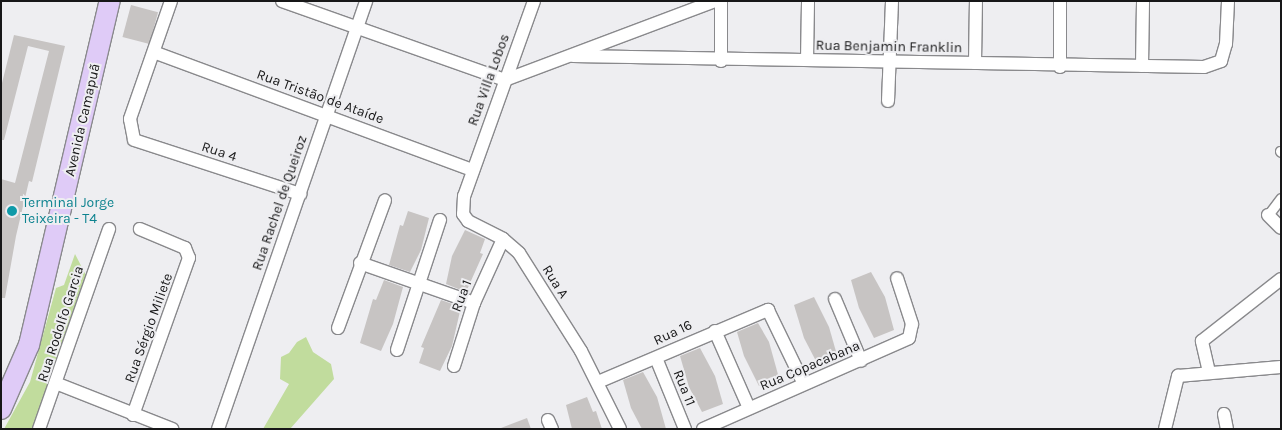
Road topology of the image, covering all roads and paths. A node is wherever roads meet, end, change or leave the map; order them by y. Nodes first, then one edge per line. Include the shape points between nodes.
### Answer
1 (110, 1) edge
2 (171, 1) edge
3 (282, 1) edge
4 (366, 1) edge
5 (534, 1) edge
6 (715, 1) edge
7 (721, 1) edge
8 (808, 1) edge
9 (892, 1) edge
10 (976, 1) edge
11 (1060, 1) edge
12 (1144, 1) edge
13 (1228, 1) edge
14 (356, 28) junction
15 (156, 53) junction
16 (573, 56) junction
17 (807, 60) junction
18 (721, 61) junction
19 (890, 62) junction
20 (975, 63) junction
21 (1142, 66) junction
22 (1060, 67) junction
23 (505, 80) junction
24 (888, 101) dead end
25 (326, 115) junction
26 (473, 170) junction
27 (300, 194) junction
28 (1281, 198) edge
29 (385, 200) dead end
30 (1268, 214) joint
31 (440, 220) dead end
32 (1281, 228) edge
33 (109, 229) dead end
34 (140, 229) dead end
35 (503, 239) junction
36 (360, 263) junction
37 (897, 278) dead end
38 (1281, 279) edge
39 (419, 284) junction
40 (835, 299) dead end
41 (474, 303) junction
42 (338, 328) dead end
43 (714, 331) junction
44 (397, 350) dead end
45 (656, 358) junction
46 (861, 361) junction
47 (454, 366) dead end
48 (1281, 367) edge
49 (1209, 372) junction
50 (598, 382) junction
51 (58, 384) junction
52 (804, 384) junction
53 (749, 408) junction
54 (1, 409) edge
55 (1224, 414) dead end
56 (133, 415) junction
57 (40, 429) edge
58 (172, 429) edge
59 (218, 429) edge
60 (620, 429) edge
61 (685, 429) edge
62 (703, 429) edge
63 (1165, 429) edge
64 (1227, 429) edge

1 - 54 main road, Avenida Camapuã via 29,345
2 - 15 street
3 - 14 street
4 - 14 street, Rua Rachel de Queiroz
5 - 23 street, Rua Villa Lobos
6 - 16 street
7 - 18 street
8 - 17 street
9 - 19 street
10 - 20 street
11 - 22 street
12 - 21 street
13 - 21 street, Rua Benjamin Franklin via 1226,44 1221,61 1204,67
14 - 23 street
14 - 25 street, Rua Rachel de Queiroz
15 - 25 street, Rua Tristão de Ataíde
15 - 27 street, Rua 4 via 130,119 131,135 135,141
16 - 18 street, Rua Benjamin Franklin
16 - 23 street
17 - 18 street, Rua Benjamin Franklin
17 - 19 street, Rua Benjamin Franklin
19 - 20 street, Rua Benjamin Franklin
19 - 24 street
20 - 22 street, Rua Benjamin Franklin
21 - 22 street, Rua Benjamin Franklin
23 - 26 street, Rua Villa Lobos
25 - 26 street, Rua Tristão de Ataíde
25 - 27 street, Rua Rachel de Queiroz
26 - 35 street, Rua A via 462,205 463,214 468,221
27 - 59 street, Rua Rachel de Queiroz
28 - 30 street
29 - 36 street
30 - 32 street
31 - 39 street
33 - 51 street, Rua Rodolfo Garcia
34 - 56 street, Rua Sérgio Miliete via 188,251 189,258
35 - 41 street, Rua 1
35 - 50 street, Rua A via 519,253 534,275
36 - 39 street
36 - 42 street
37 - 46 street, Rua Copacabana via 911,320 909,338
38 - 49 street via 1202,341
39 - 41 street
39 - 44 street
40 - 46 street
41 - 47 street, Rua 1
43 - 45 street, Rua 16
43 - 52 street, Rua 16 via 768,310
43 - 53 street
45 - 50 street, Rua 16
45 - 61 street, Rua 11
46 - 52 street, Rua Copacabana
48 - 49 street
49 - 63 street via 1178,376
50 - 60 street, Rua A
51 - 56 street
51 - 57 street, Rua Rodolfo Garcia
52 - 53 street, Rua Copacabana
53 - 62 street, Rua Copacabana
55 - 64 street
56 - 58 street

